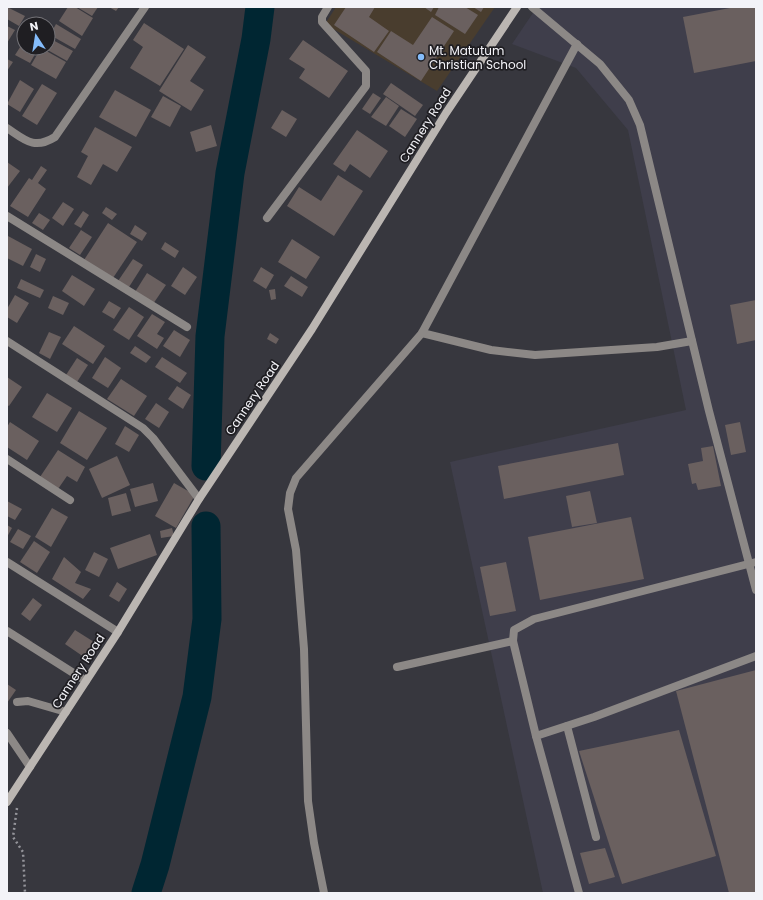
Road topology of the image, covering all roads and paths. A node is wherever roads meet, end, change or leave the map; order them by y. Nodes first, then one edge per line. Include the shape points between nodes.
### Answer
1 (145, 7) edge
2 (328, 7) edge
3 (517, 7) edge
4 (532, 7) edge
5 (577, 44) junction
6 (7, 128) edge
7 (7, 216) edge
8 (267, 218) dead end
9 (186, 327) dead end
10 (422, 333) junction
11 (7, 341) edge
12 (692, 341) junction
13 (7, 459) edge
14 (199, 499) junction
15 (70, 500) dead end
16 (7, 562) edge
17 (753, 563) edge
18 (756, 590) edge
19 (7, 631) edge
20 (118, 632) junction
21 (513, 641) junction
22 (756, 656) edge
23 (397, 667) dead end
24 (86, 681) junction
25 (17, 702) dead end
26 (66, 712) junction
27 (567, 726) junction
28 (7, 733) edge
29 (536, 736) junction
30 (30, 767) junction
31 (7, 802) edge
32 (18, 802) dead end
33 (596, 837) dead end
34 (25, 893) edge
35 (324, 893) edge
36 (578, 893) edge

1 - 6 street via 54,137 36,144
2 - 8 street via 322,22 366,71 366,86
3 - 14 main road, Cannery Road via 446,113 312,330
4 - 5 street
5 - 10 street
5 - 12 street via 600,64 616,83 629,100 640,125
7 - 9 street
10 - 12 street via 491,350 535,355 657,347
10 - 35 street via 296,478 290,493 288,509 296,550 304,649 308,801
11 - 14 street via 143,428
12 - 17 street
13 - 15 street
14 - 20 main road, Cannery Road
16 - 20 street
17 - 18 street
17 - 21 street via 534,619 514,630
19 - 24 street
20 - 24 main road, Cannery Road
21 - 23 street
21 - 29 street
22 - 27 street
24 - 26 main road, Cannery Road
25 - 26 street via 28,701
26 - 30 main road, Cannery Road
27 - 29 street
27 - 33 street
28 - 30 street
29 - 36 street
30 - 31 main road, Cannery Road
32 - 34 path via 13,837 23,852

